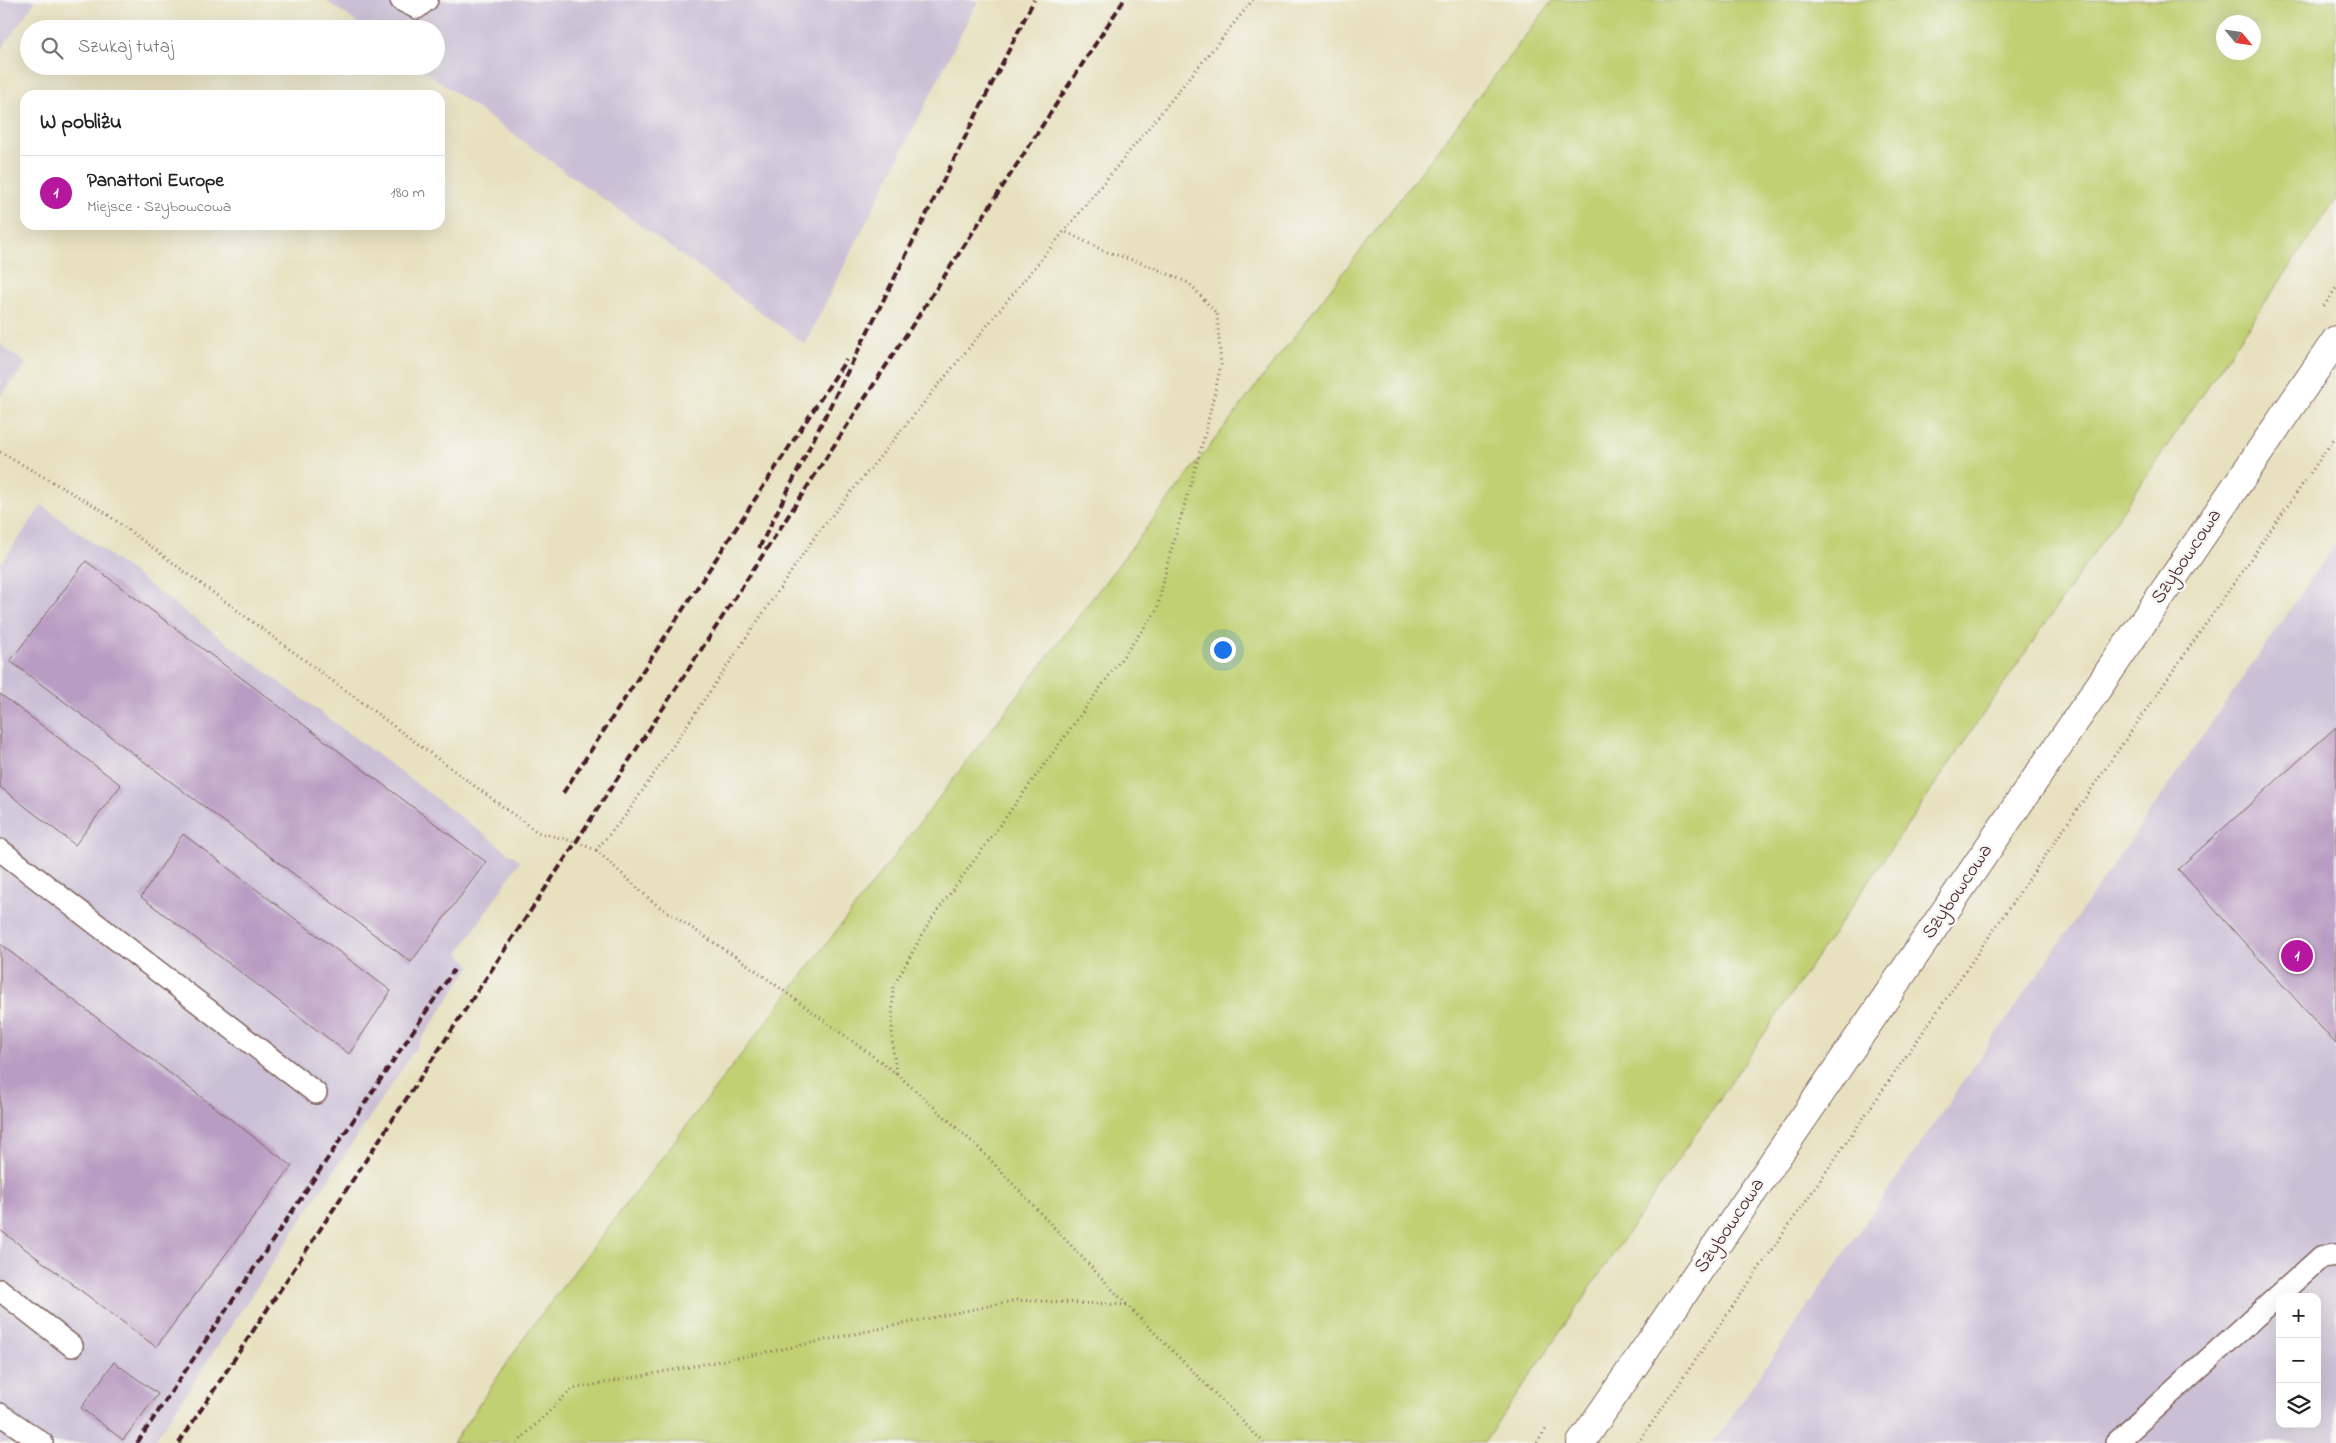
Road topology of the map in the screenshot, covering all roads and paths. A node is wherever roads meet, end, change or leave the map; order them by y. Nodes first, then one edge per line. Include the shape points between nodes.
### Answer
1 (401, 0) edge
2 (428, 0) edge
3 (1253, 0) edge
4 (1064, 231) junction
5 (2336, 340) edge
6 (2336, 436) edge
7 (0, 452) edge
8 (0, 850) edge
9 (596, 850) junction
10 (896, 1073) junction
11 (316, 1093) dead end
12 (2336, 1255) edge
13 (0, 1290) edge
14 (1127, 1305) junction
15 (72, 1346) dead end
16 (0, 1414) edge
17 (42, 1443) edge
18 (517, 1443) edge
19 (1264, 1443) edge
20 (1581, 1443) edge
21 (1638, 1443) edge
22 (2116, 1443) edge

1 - 2 lane via 417,8
3 - 4 path
4 - 9 path via 816,535 626,815
4 - 10 path via 1104,251 1145,264 1189,284 1216,314 1221,365 1157,610 930,921 893,987 892,1039
5 - 20 street, Szybowcowa
6 - 21 path
7 - 9 path via 100,509 537,832
8 - 11 lane
9 - 10 path via 654,903 751,967
10 - 14 path via 979,1148
12 - 22 lane via 2321,1257
13 - 15 lane
14 - 18 path via 1017,1300 572,1389
14 - 19 path
16 - 17 lane

